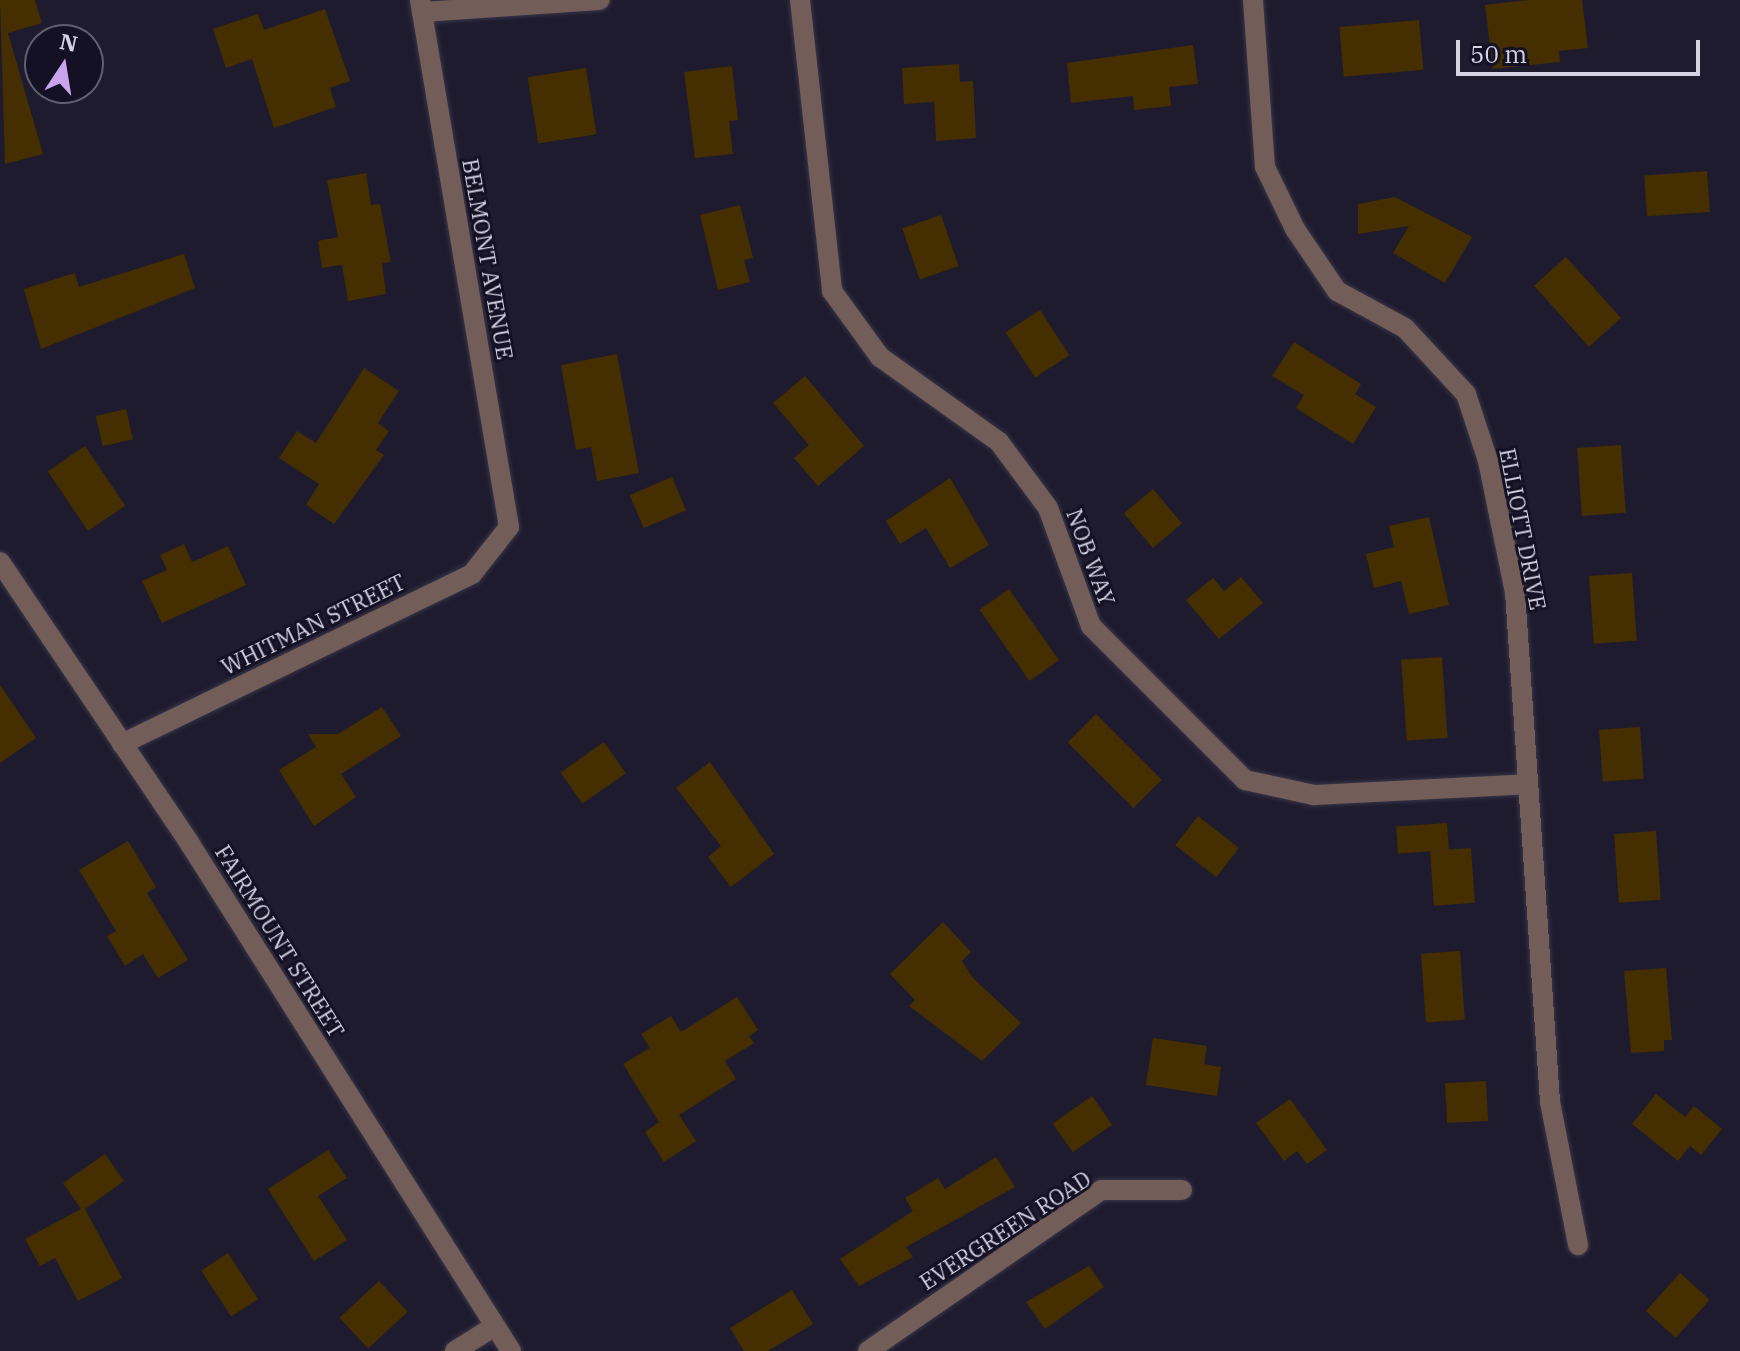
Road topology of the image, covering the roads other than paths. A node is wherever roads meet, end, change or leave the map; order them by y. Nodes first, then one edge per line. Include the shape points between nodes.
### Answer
1 (600, 0) edge
2 (800, 0) edge
3 (1253, 0) edge
4 (421, 6) edge
5 (509, 527) joint
6 (0, 562) edge
7 (122, 744) junction
8 (1528, 784) junction
9 (1182, 1190) dead end
10 (1578, 1245) dead end
11 (495, 1326) junction
12 (455, 1351) edge
13 (511, 1351) edge
14 (868, 1351) edge

1 - 4 street
2 - 8 street, NOB WAY via 832,291 880,357 999,442 1048,508 1091,626 1245,780 1314,795
3 - 8 street, ELLIOTT DRIVE via 1265,167 1295,229 1337,291 1405,328 1466,394 1515,592
4 - 5 street, BELMONT AVENUE
5 - 7 street, WHITMAN STREET via 472,574
6 - 7 street, FAIRMOUNT STREET
7 - 11 street, FAIRMOUNT STREET
8 - 10 street, ELLIOTT DRIVE via 1550,1102
9 - 14 street, EVERGREEN ROAD via 1101,1190
11 - 12 street
11 - 13 street, FAIRMOUNT STREET

